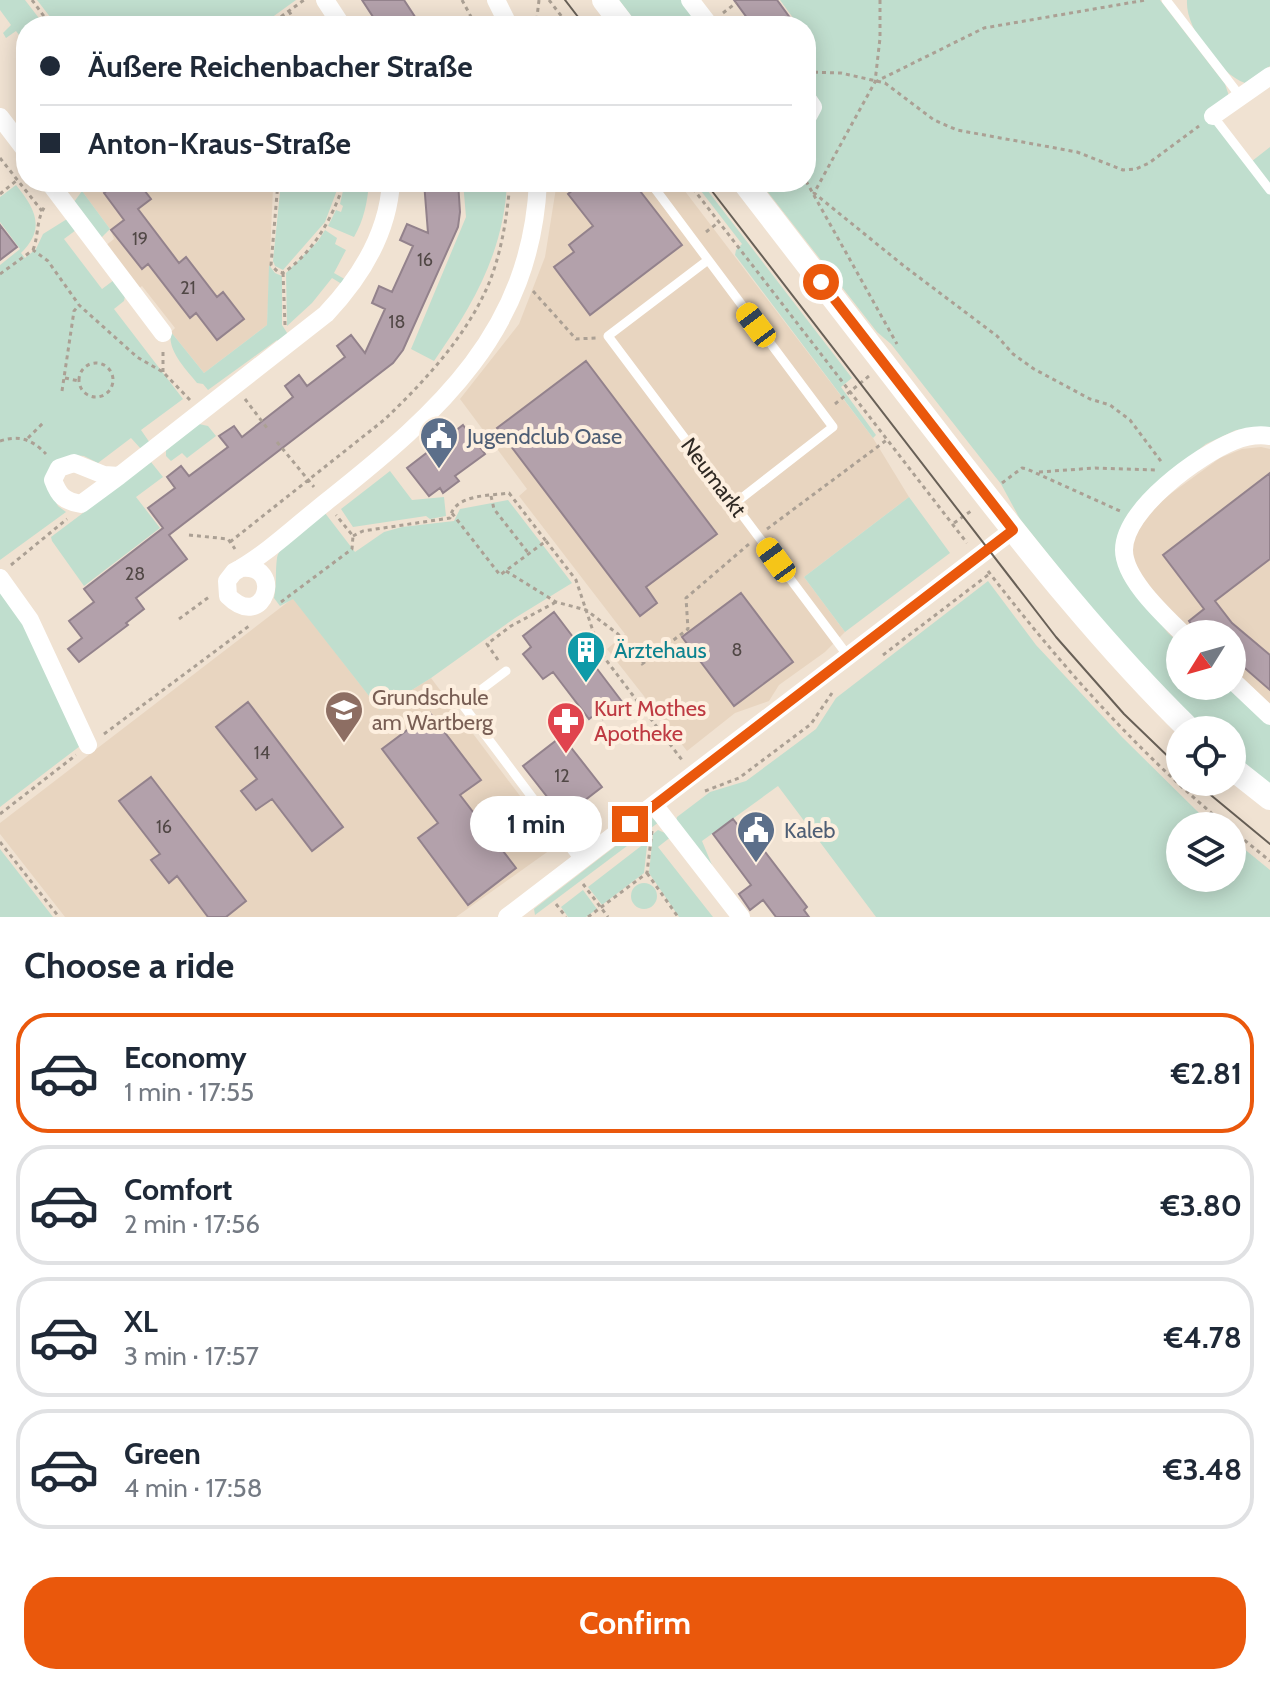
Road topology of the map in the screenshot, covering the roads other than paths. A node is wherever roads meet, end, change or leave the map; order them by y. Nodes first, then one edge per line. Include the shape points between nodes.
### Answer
1 (604, 0) edge
2 (690, 0) edge
3 (1166, 0) edge
4 (1176, 0) edge
5 (616, 16) edge
6 (702, 16) edge
7 (1178, 16) junction
8 (1270, 76) edge
9 (1240, 96) junction
10 (1213, 116) joint
11 (0, 117) edge
12 (16, 138) edge
13 (1270, 190) edge
14 (57, 192) edge
15 (390, 192) edge
16 (538, 192) edge
17 (657, 192) edge
18 (752, 192) edge
19 (708, 260) junction
20 (163, 333) dead end
21 (1270, 436) edge
22 (119, 476) junction
23 (734, 504) junction
24 (1013, 530) junction
25 (261, 553) junction
26 (241, 568) junction
27 (6, 571) edge
28 (265, 578) junction
29 (1170, 620) edge
30 (848, 656) junction
31 (506, 671) road end
32 (1246, 693) edge
33 (1175, 716) edge
34 (1270, 716) edge
35 (88, 745) road end
36 (1246, 779) edge
37 (1270, 798) edge
38 (658, 819) junction
39 (580, 861) junction
40 (507, 917) edge
41 (741, 917) edge

1 - 5 street
2 - 6 street
3 - 7 lane
4 - 7 lane
7 - 9 lane
8 - 9 street
9 - 10 street
10 - 13 lane
11 - 12 street
14 - 20 street
15 - 22 street via 385,223 353,284 326,314
16 - 25 street via 517,284 479,357 437,408 384,456
17 - 19 lane
18 - 24 street
19 - 23 lane via 833,427
19 - 23 lane, Neumarkt via 608,336
21 - 29 street via 1235,440 1172,474 1135,517 1126,534 1129,570
22 - 22 street via 74,463 59,468 53,480 59,496 81,504
23 - 30 lane, Neumarkt
24 - 30 street
24 - 33 street via 1092,628
25 - 26 street
25 - 28 street
26 - 28 street via 256,569
26 - 28 street via 227,581 228,596 238,606 251,608 261,602
27 - 35 street
30 - 38 street via 697,773
31 - 39 lane via 462,704
32 - 34 street
36 - 37 street
38 - 39 street
38 - 41 street
39 - 40 street

